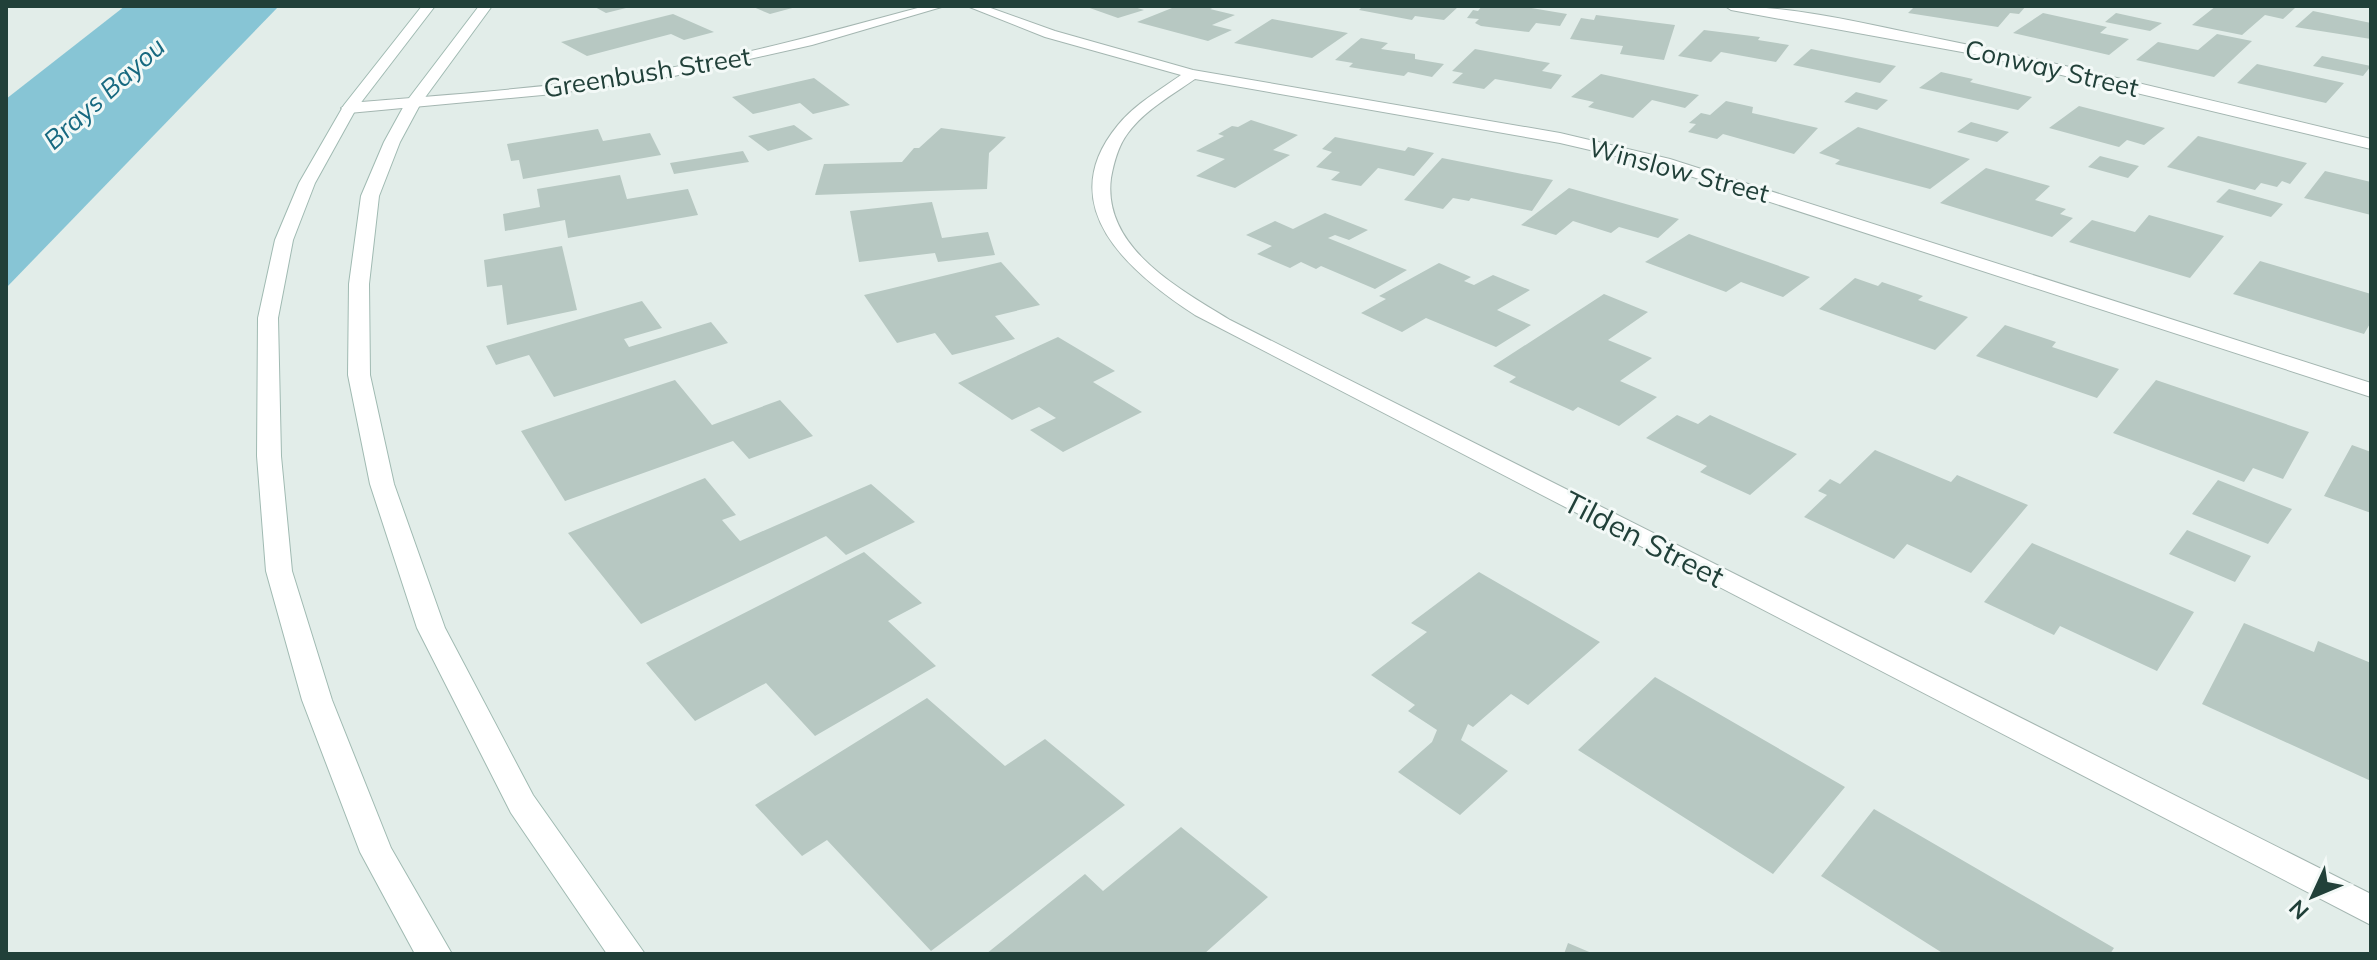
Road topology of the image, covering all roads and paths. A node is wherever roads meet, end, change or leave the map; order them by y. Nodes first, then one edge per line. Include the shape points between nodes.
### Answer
1 (429, 6) edge
2 (486, 6) edge
3 (939, 6) edge
4 (973, 6) edge
5 (1731, 6) edge
6 (1192, 74) junction
7 (414, 102) junction
8 (349, 108) junction
9 (2371, 144) edge
10 (2371, 390) edge
11 (2371, 910) edge
12 (434, 954) edge
13 (627, 954) edge

1 - 8 street
2 - 7 street
3 - 7 street, Greenbush Street via 673,72
4 - 6 street, Winslow Street
5 - 9 street, Conway Street via 2000,55
6 - 10 street, Winslow Street via 1560,138 1664,162
6 - 11 street, Tilden Street via 1128,123 1110,148 1101,176 1102,210 1128,254 1168,290 1223,324
7 - 8 street, Greenbush Street
7 - 13 street via 370,196 359,284 359,375 382,484 431,628 522,804
8 - 12 street via 307,183 284,240 268,318 269,456 279,571 317,700 376,852

